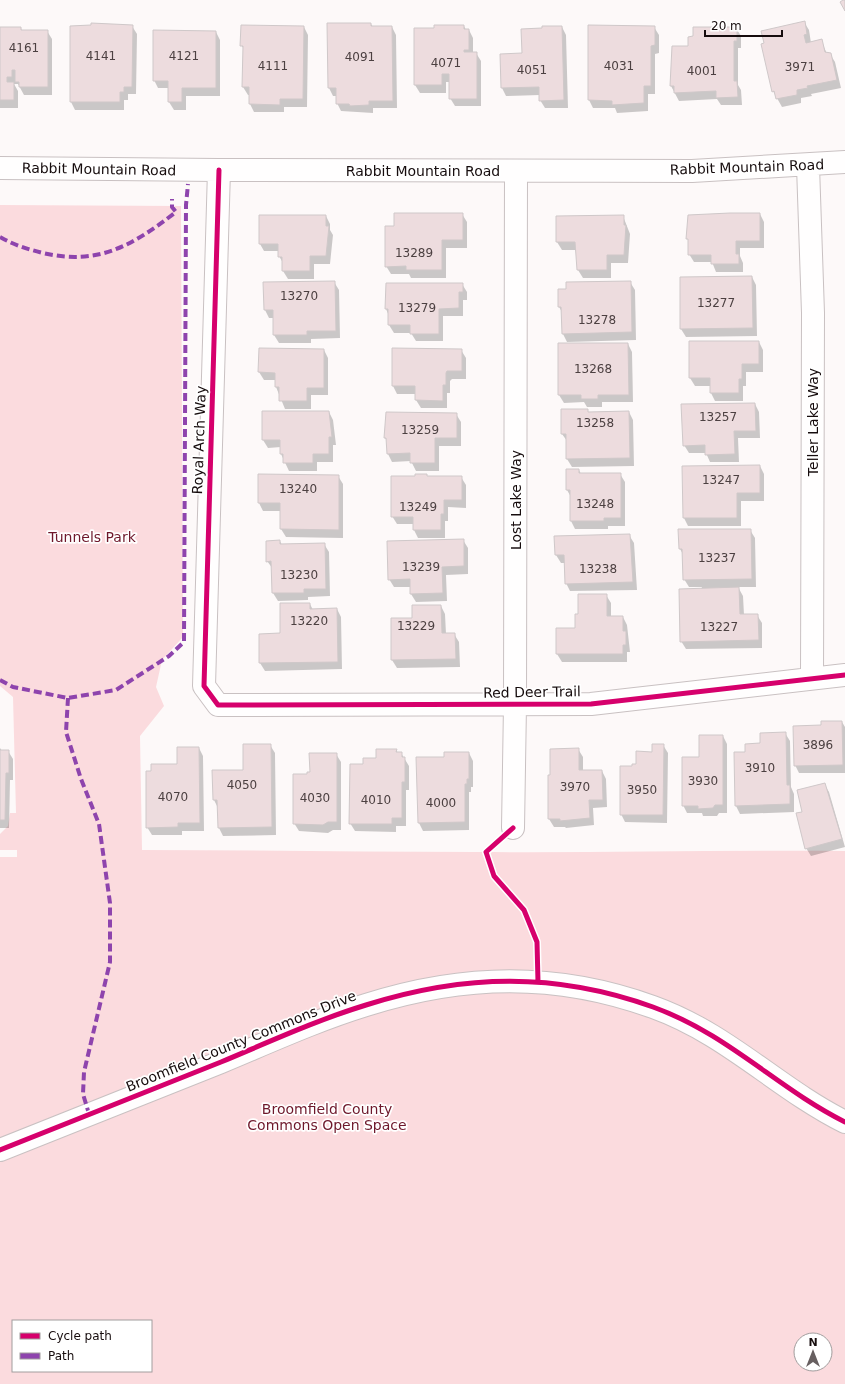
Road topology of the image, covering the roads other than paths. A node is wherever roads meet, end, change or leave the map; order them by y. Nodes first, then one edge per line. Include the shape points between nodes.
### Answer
1 (845, 162) edge
2 (808, 166) junction
3 (0, 168) edge
4 (219, 170) junction
5 (516, 171) junction
6 (845, 675) edge
7 (812, 678) junction
8 (218, 705) joint
9 (516, 705) junction
10 (514, 828) dead end
11 (845, 1122) edge
12 (0, 1150) edge

1 - 2 street, Rabbit Mountain Road
2 - 5 street, Rabbit Mountain Road via 692,171
2 - 7 street, Teller Lake Way via 813,313
3 - 4 street, Rabbit Mountain Road
4 - 5 street, Rabbit Mountain Road
4 - 8 street, Royal Arch Way via 204,686
5 - 9 street, Lost Lake Way
6 - 7 street, Red Deer Trail
7 - 9 street, Red Deer Trail via 590,704
8 - 9 street, Red Deer Trail
9 - 10 street, Lost Lake Way
11 - 12 street, Broomfield County Commons Drive via 816,1106 708,1032 654,1007 598,991 564,985 488,981 435,987 358,1008

